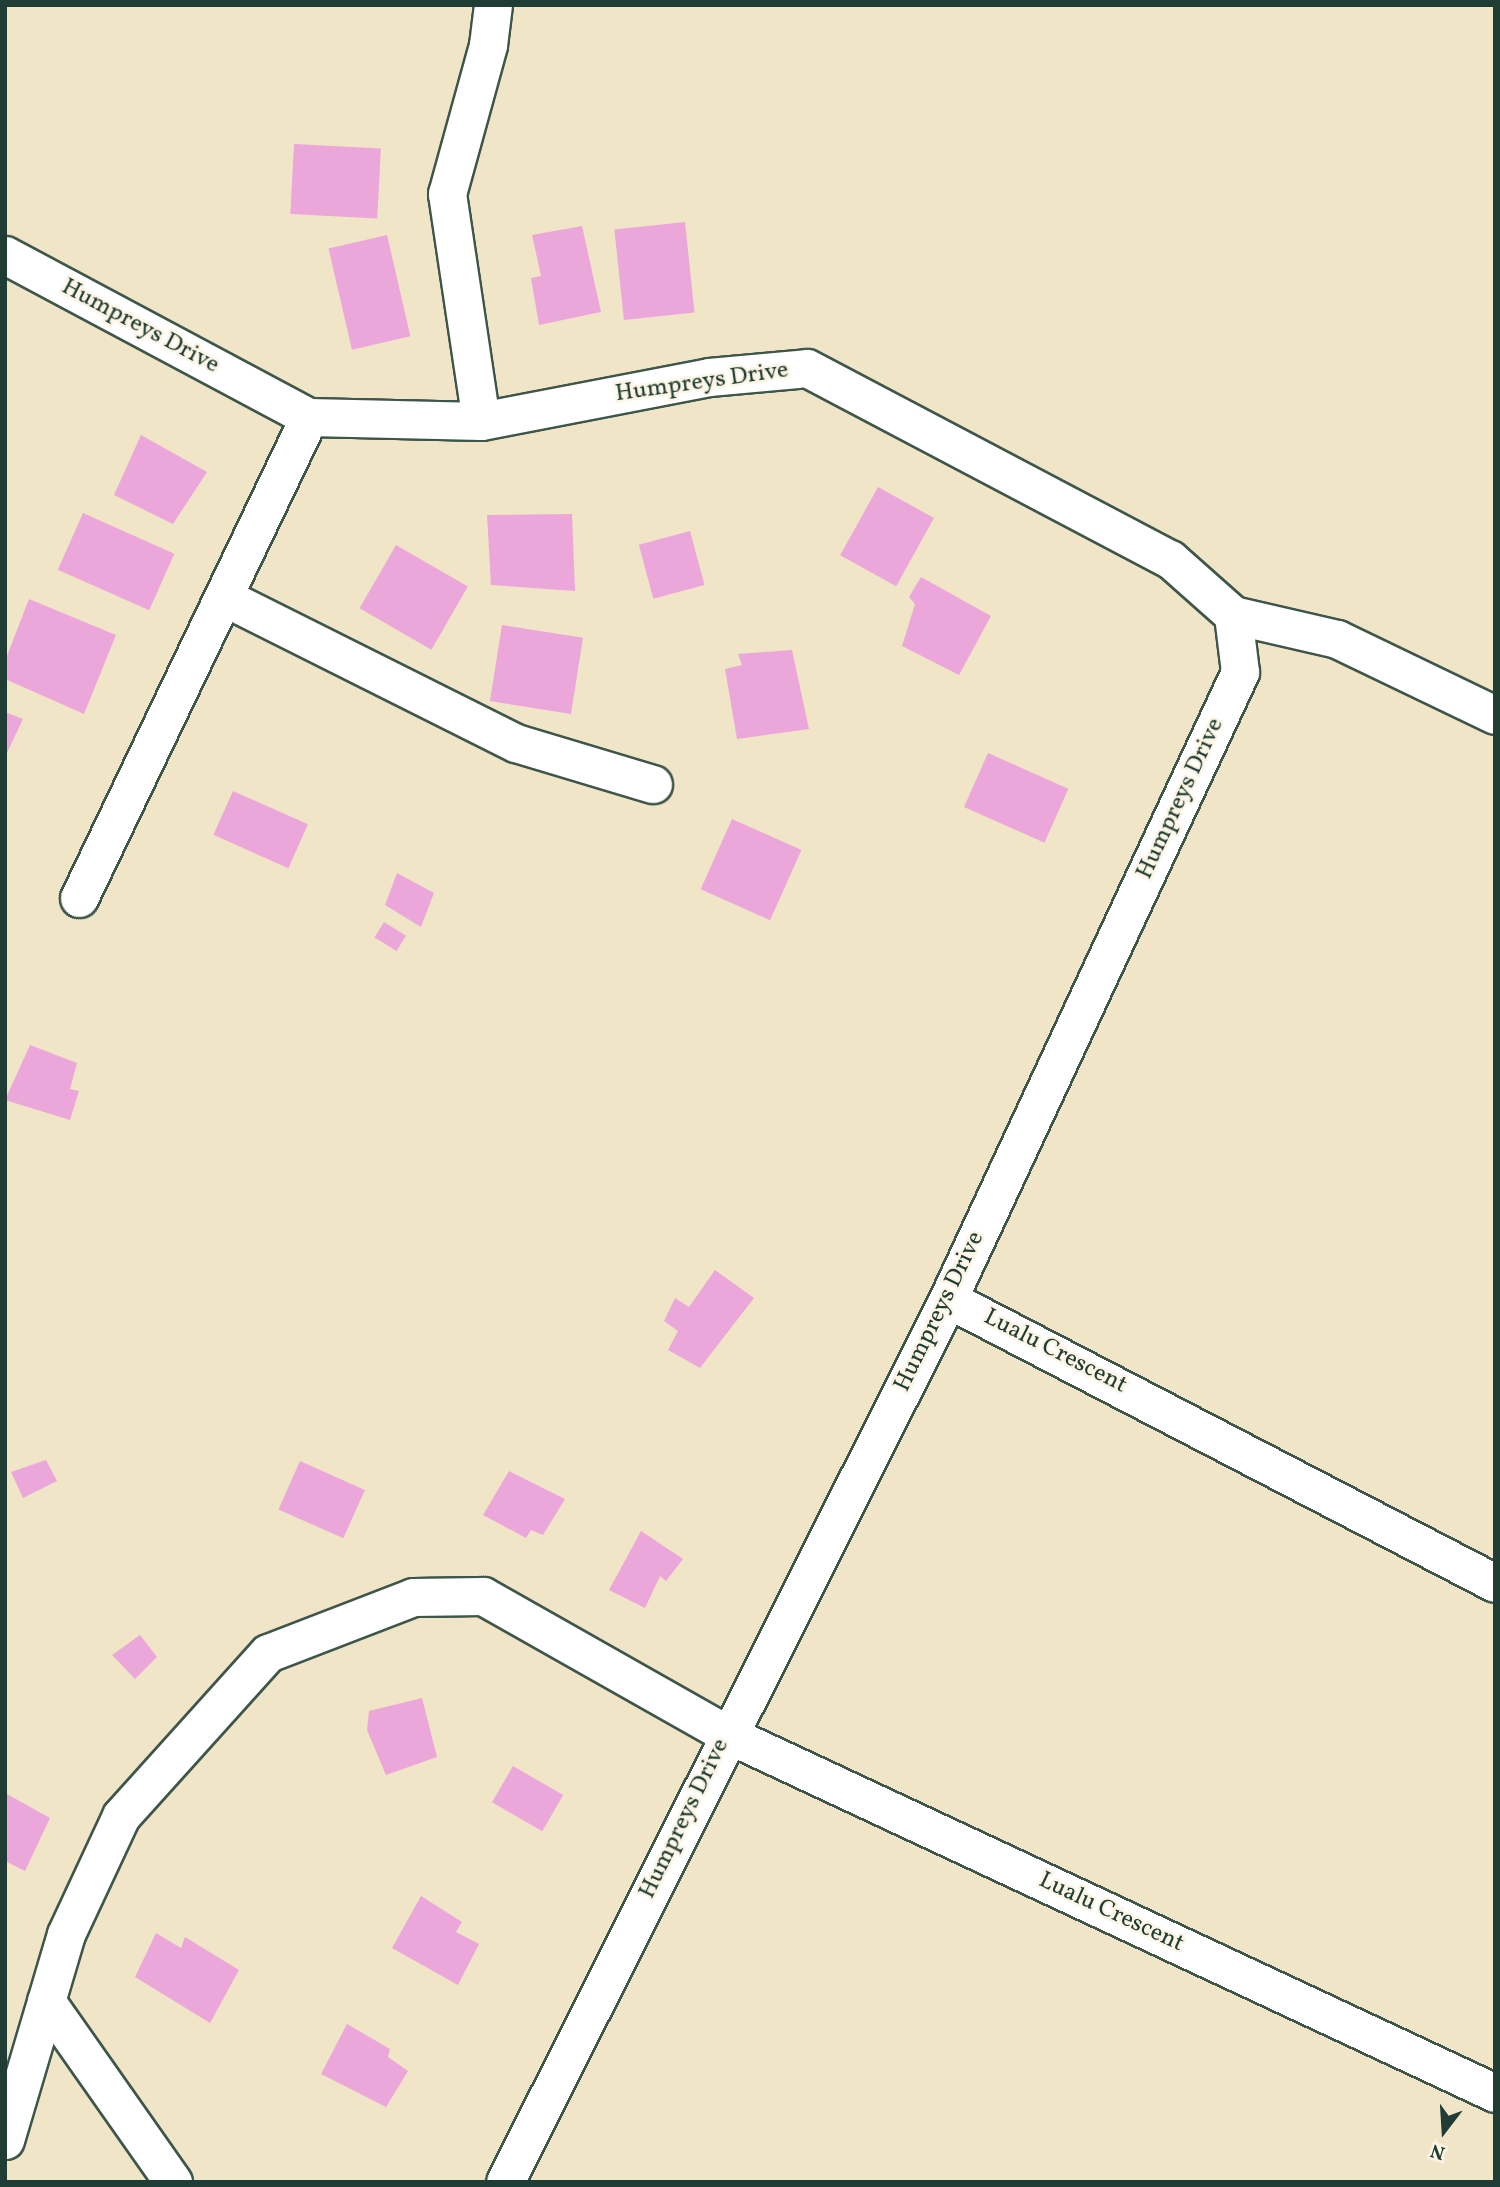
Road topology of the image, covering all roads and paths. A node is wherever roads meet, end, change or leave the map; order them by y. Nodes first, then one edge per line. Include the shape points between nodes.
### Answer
1 (493, 5) edge
2 (5, 255) edge
3 (309, 417) junction
4 (481, 421) junction
5 (226, 598) junction
6 (1233, 615) junction
7 (1495, 715) edge
8 (653, 785) dead end
9 (79, 898) dead end
10 (948, 1299) junction
11 (1495, 1583) edge
12 (727, 1734) junction
13 (46, 2001) junction
14 (1495, 2093) edge
15 (5, 2140) edge
16 (173, 2182) edge
17 (505, 2182) edge

1 - 4 street via 488,45 447,194
2 - 3 street, Humpreys Drive
3 - 4 street, Humpreys Drive
3 - 5 street
4 - 6 street, Humpreys Drive via 709,377 807,368 1170,559
5 - 8 street via 516,743
5 - 9 street
6 - 7 street via 1337,639
6 - 10 street, Humpreys Drive via 1240,672
10 - 11 street, Lualu Crescent
10 - 12 street, Humpreys Drive
12 - 13 street, Lualu Crescent via 483,1596 413,1597 268,1653 121,1816 66,1934
12 - 14 street, Lualu Crescent
12 - 17 street, Humpreys Drive
13 - 15 street, Lualu Crescent
13 - 16 street

